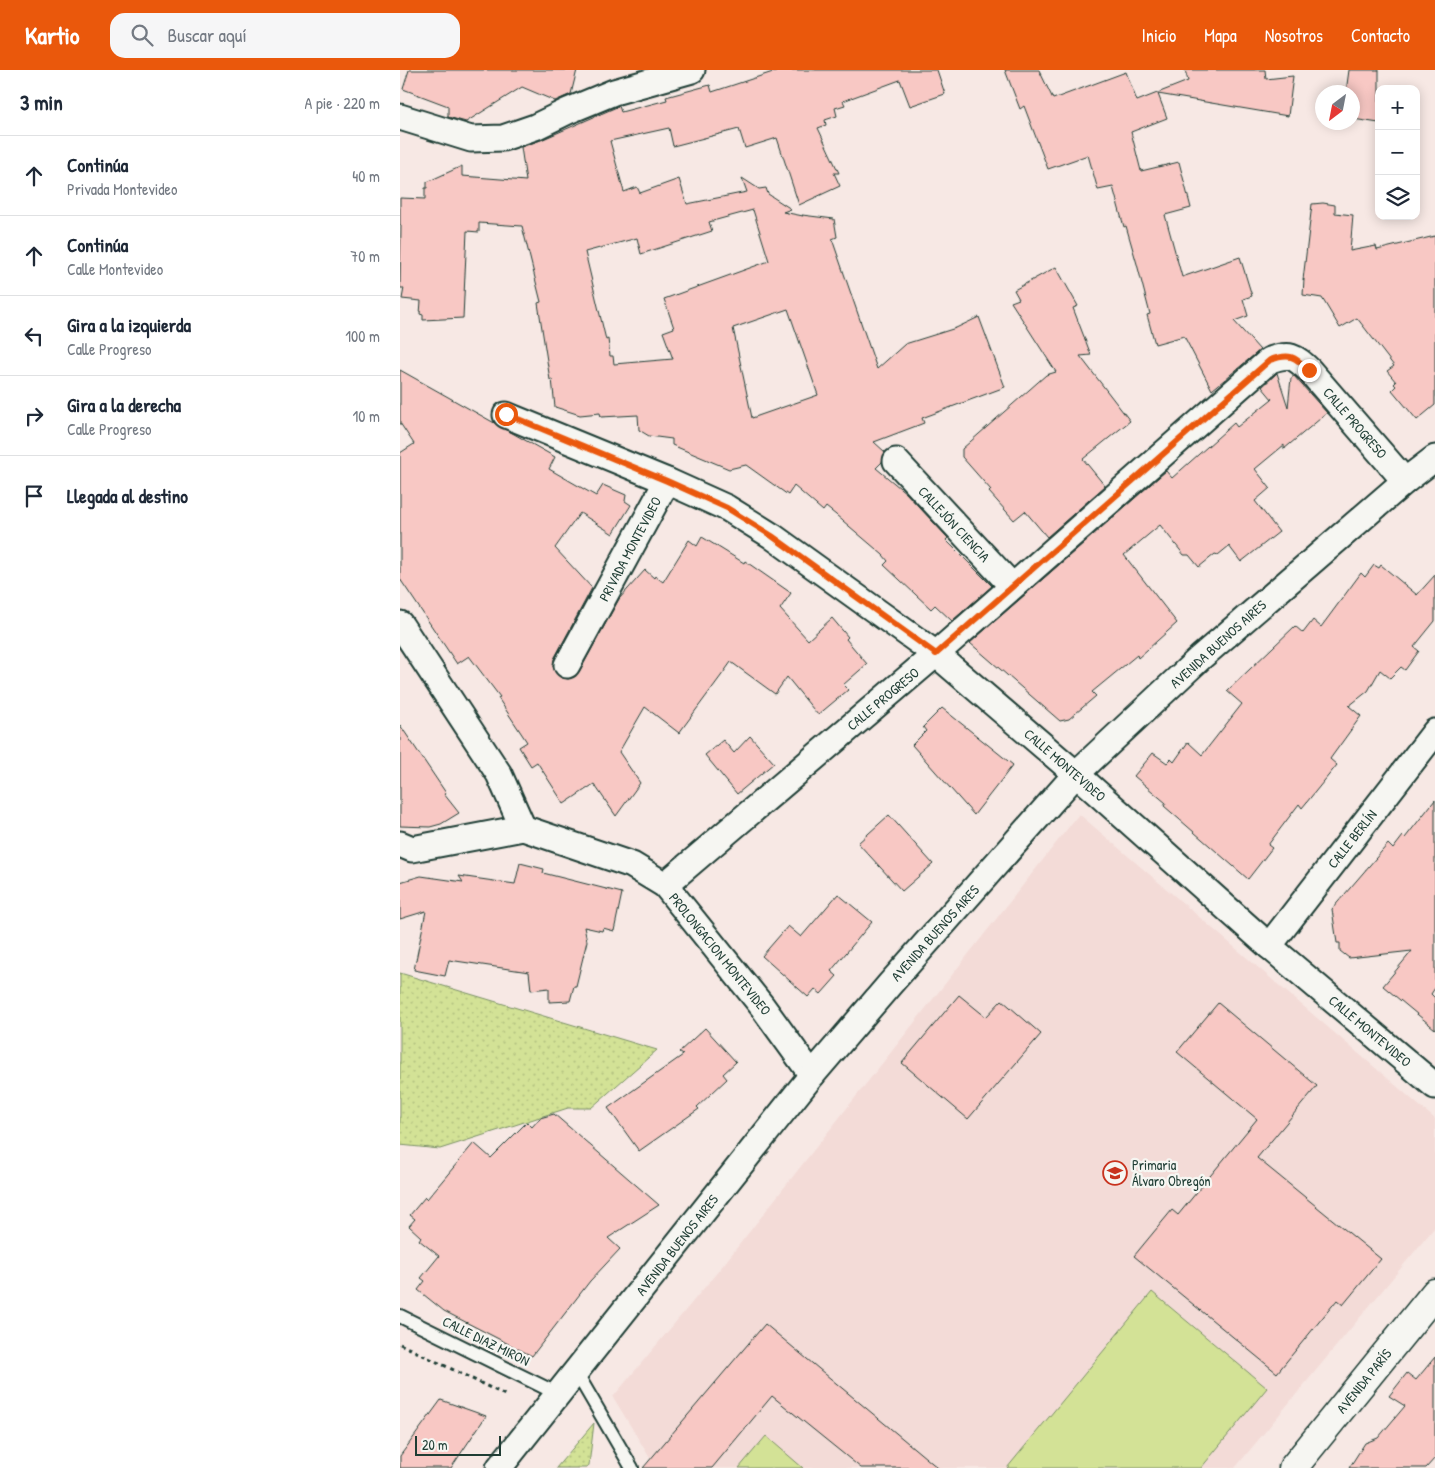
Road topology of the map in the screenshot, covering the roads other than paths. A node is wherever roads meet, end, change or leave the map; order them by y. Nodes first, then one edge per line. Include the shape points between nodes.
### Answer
1 (692, 70) edge
2 (400, 117) edge
3 (506, 414) dead end
4 (1435, 458) edge
5 (896, 461) dead end
6 (667, 481) junction
7 (1405, 481) junction
8 (1012, 586) junction
9 (400, 624) edge
10 (936, 654) junction
11 (567, 665) dead end
12 (1435, 732) edge
13 (1076, 774) junction
14 (523, 828) junction
15 (400, 844) edge
16 (665, 885) junction
17 (1269, 946) junction
18 (812, 1075) junction
19 (1435, 1086) edge
20 (1435, 1294) edge
21 (400, 1316) edge
22 (576, 1372) junction
23 (558, 1394) junction
24 (499, 1468) edge
25 (632, 1468) edge
26 (1293, 1468) edge

1 - 2 street via 614,92 503,138 471,139
3 - 6 street, PRIVADA MONTEVIDEO
4 - 7 street, AVENIDA BUENOS AIRES
5 - 8 street, CALLEJÓN CIENCIA
6 - 10 street, CALLE MONTEVIDEO via 727,508 772,536
6 - 11 street, PRIVADA MONTEVIDEO
7 - 8 street, CALLE PROGRESO via 1309,370 1295,357 1284,355 1270,360
7 - 13 street, AVENIDA BUENOS AIRES via 1200,658
8 - 10 street, CALLE PROGRESO
9 - 14 street via 499,774
10 - 13 street, CALLE MONTEVIDEO
10 - 16 street, CALLE PROGRESO
12 - 17 street, CALLE BERLÍN
13 - 17 street, CALLE MONTEVIDEO
13 - 18 street, AVENIDA BUENOS AIRES
14 - 15 street, PROLONGACION MONTEVIDEO via 412,849
14 - 16 street, PROLONGACION MONTEVIDEO via 632,865
16 - 18 street, PROLONGACION MONTEVIDEO via 762,1006
17 - 19 street, CALLE MONTEVIDEO
18 - 22 street, AVENIDA BUENOS AIRES
20 - 26 main road, AVENIDA PARÍS
21 - 23 lane, CALLE DIAZ MIRON
22 - 23 street, AVENIDA BUENOS AIRES
22 - 25 lane
23 - 24 street, AVENIDA BUENOS AIRES

